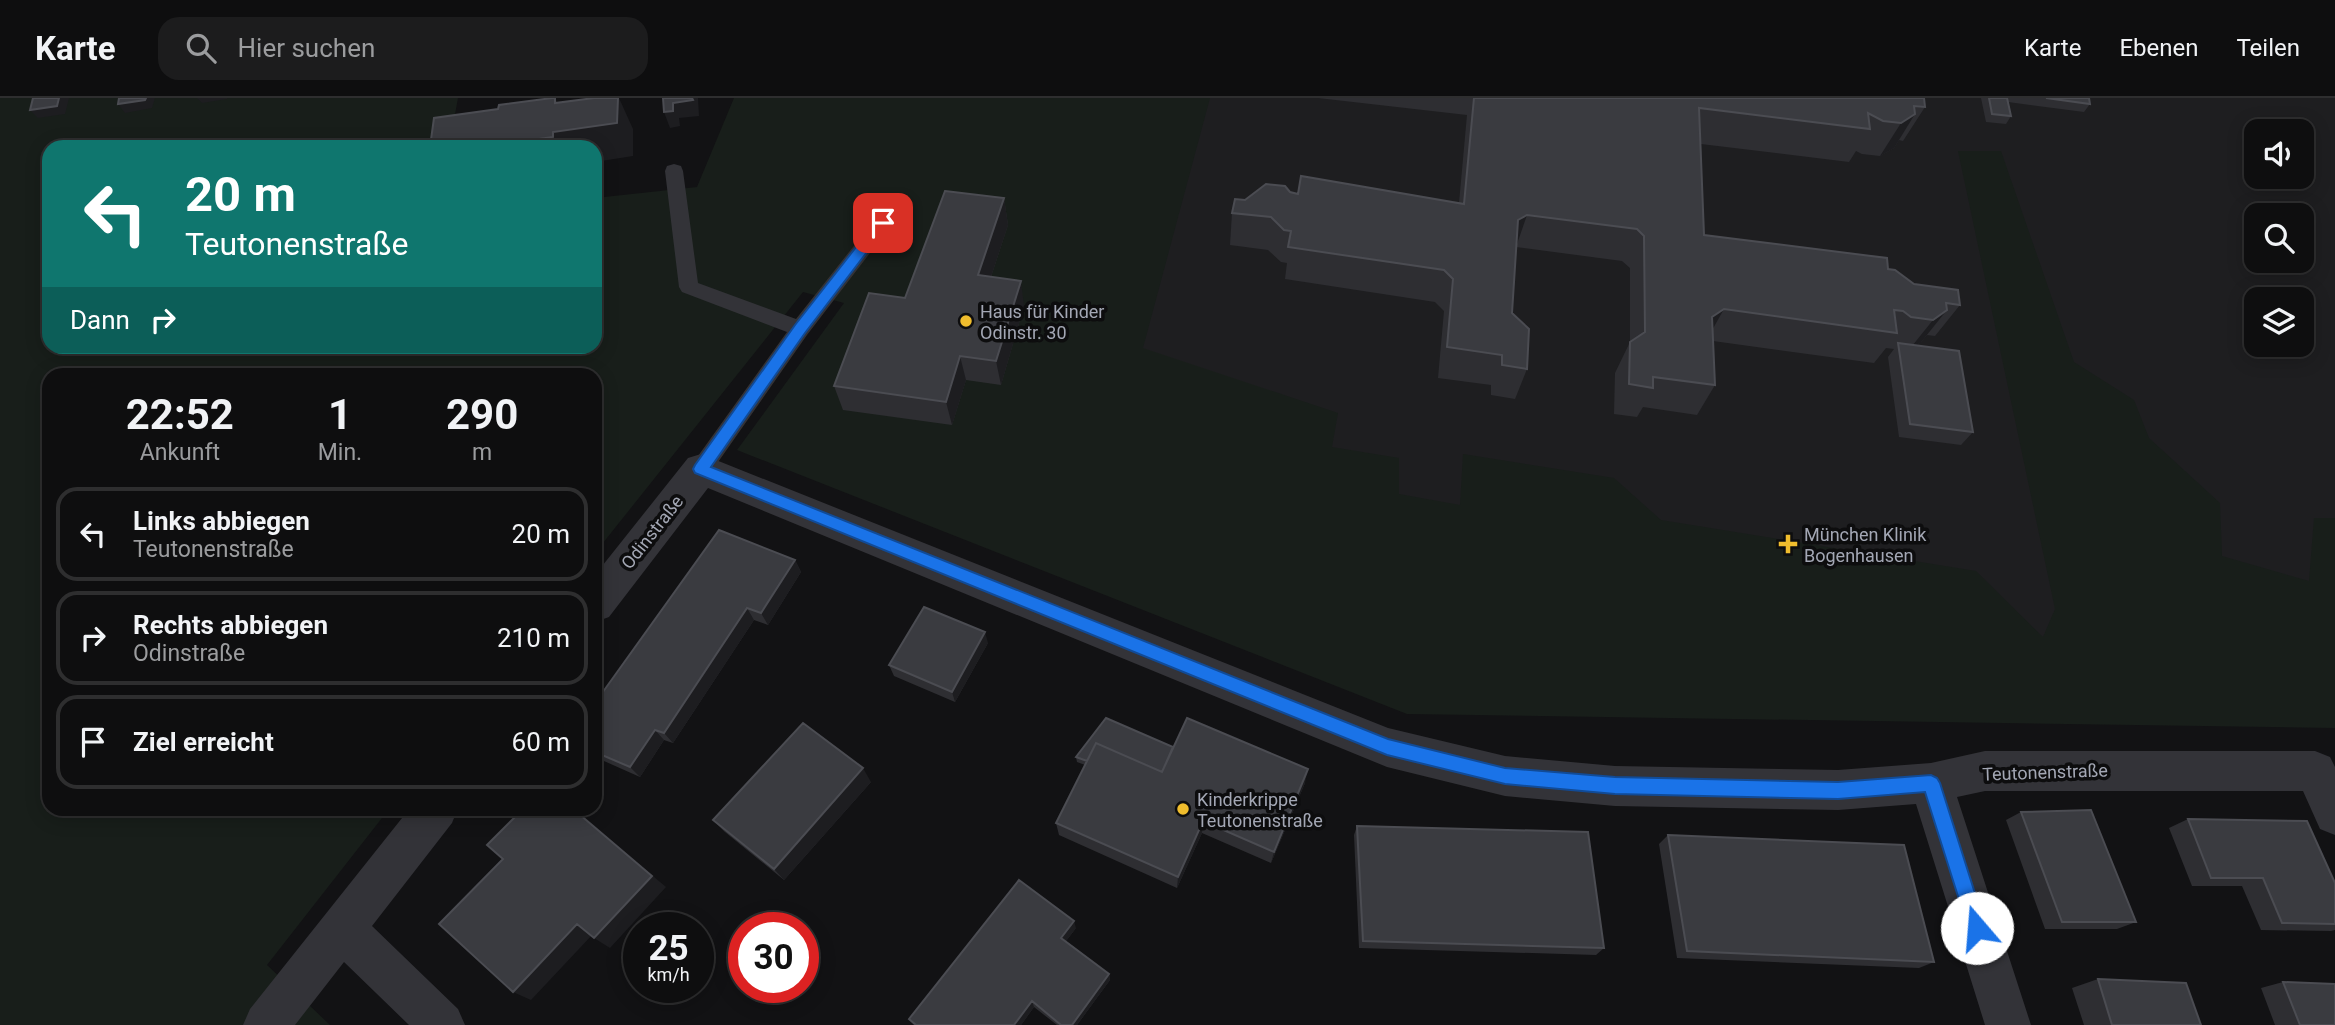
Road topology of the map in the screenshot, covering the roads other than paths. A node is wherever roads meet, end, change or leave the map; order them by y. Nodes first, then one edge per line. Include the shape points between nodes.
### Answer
1 (674, 171) dead end
2 (883, 223) dead end
3 (800, 329) junction
4 (701, 469) junction
5 (602, 596) edge
6 (1931, 783) junction
7 (2335, 814) edge
8 (431, 816) edge
9 (343, 929) junction
10 (266, 1025) edge
11 (442, 1025) edge
12 (2008, 1025) edge

1 - 3 lane via 689,287
2 - 3 lane, Odinstraße
3 - 4 lane, Odinstraße
4 - 5 street, Odinstraße
4 - 6 street, Teutonenstraße via 1387,747 1505,776 1615,786 1838,790
6 - 7 street, Teutonenstraße via 1985,771 2315,771
6 - 12 street
8 - 9 street
9 - 10 street
9 - 11 street

